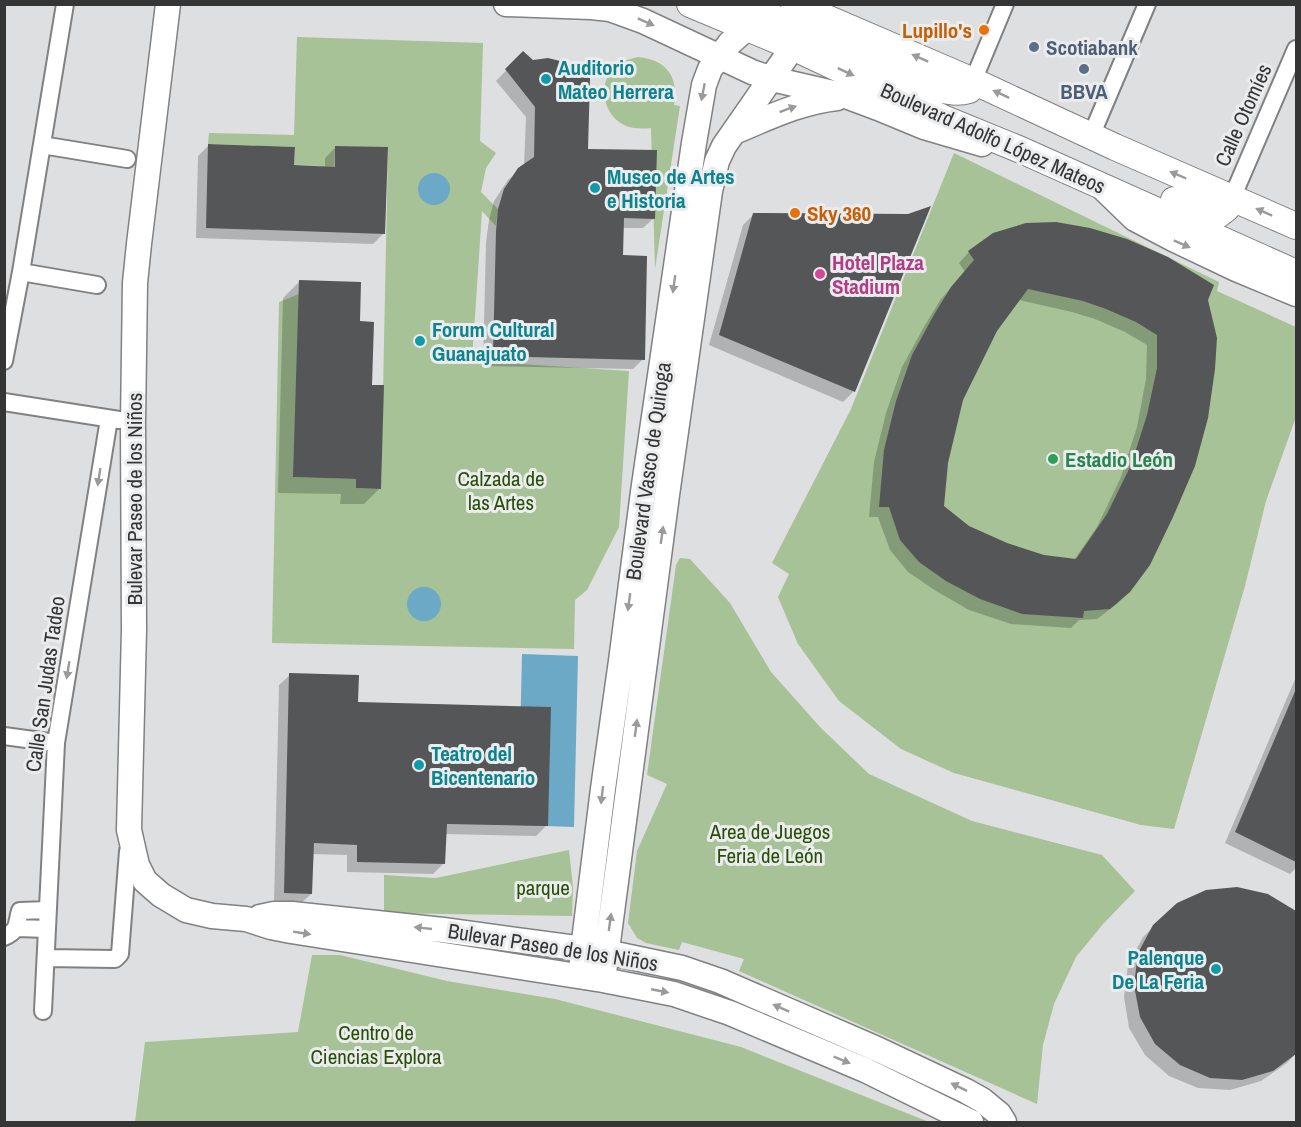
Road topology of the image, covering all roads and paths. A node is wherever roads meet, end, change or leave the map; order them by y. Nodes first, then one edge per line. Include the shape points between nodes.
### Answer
1 (65, 4) edge
2 (168, 4) edge
3 (506, 4) edge
4 (690, 4) edge
5 (1005, 4) edge
6 (1147, 4) edge
7 (744, 16) edge
8 (795, 16) edge
9 (1296, 49) edge
10 (718, 56) junction
11 (771, 79) junction
12 (973, 81) junction
13 (846, 96) junction
14 (945, 119) junction
15 (734, 132) junction
16 (1091, 136) junction
17 (42, 145) junction
18 (1021, 150) junction
19 (127, 159) dead end
20 (1101, 186) junction
21 (1232, 198) junction
22 (1296, 226) edge
23 (21, 272) junction
24 (1296, 273) edge
25 (97, 285) dead end
26 (1296, 294) edge
27 (4, 361) edge
28 (4, 402) edge
29 (109, 420) junction
30 (133, 422) junction
31 (4, 736) edge
32 (56, 743) junction
33 (129, 830) junction
34 (47, 910) junction
35 (246, 919) junction
36 (47, 929) junction
37 (11, 932) edge
38 (583, 949) junction
39 (606, 952) junction
40 (46, 958) junction
41 (592, 978) junction
42 (43, 1011) dead end
43 (971, 1122) edge
44 (1004, 1122) edge

1 - 17 street
2 - 30 street, Bulevar Paseo de los Niños via 136,264
3 -> 10 street via 610,9
4 - 7 main road, Boulevard Adolfo López Mateos
5 - 12 street
6 - 16 street
7 - 8 main road, Boulevard Adolfo López Mateos
7 - 8 main road
7 - 10 street, Boulevard Vasco de Quiroga
8 - 11 street, Boulevard Vasco de Quiroga
12 -> 8 main road, Boulevard Adolfo López Mateos
8 -> 14 main road, Boulevard Adolfo López Mateos
9 - 21 street, Calle Otomíes
10 - 11 street
10 -> 38 street, Boulevard Vasco de Quiroga via 704,85 694,143
11 - 13 street
11 - 15 street, Boulevard Vasco de Quiroga
16 -> 12 main road, Boulevard Adolfo López Mateos
15 -> 13 street via 790,108
13 - 18 street via 924,127 982,144
14 - 18 main road, Boulevard Adolfo López Mateos
14 - 21 main road via 990,125 1034,138 1205,213 1218,215
39 -> 15 street, Boulevard Vasco de Quiroga via 705,216 717,161
21 -> 16 main road, Boulevard Adolfo López Mateos
17 - 19 street
17 - 23 street
18 - 20 main road, Boulevard Adolfo López Mateos
20 - 24 main road, Boulevard Adolfo López Mateos
20 -> 26 street via 1135,219
22 -> 21 main road, Boulevard Adolfo López Mateos
23 - 25 street
23 - 27 street
28 - 29 street
29 - 30 street
29 -> 32 street, Calle San Judas Tadeo
30 - 33 street, Bulevar Paseo de los Niños via 134,630
31 - 32 street
32 - 34 street, Calle San Judas Tadeo
33 - 35 street, Bulevar Paseo de los Niños via 137,865 145,881 161,895 186,910
33 - 40 street via 120,954 115,959
34 - 36 street, Calle San Judas Tadeo
34 - 37 street via 20,911
38 -> 35 street, Bulevar Paseo de los Niños via 292,914
35 -> 41 street, Bulevar Paseo de los Niños via 291,932
36 - 37 street
36 - 40 street, Calle San Judas Tadeo
38 - 39 street, Bulevar Paseo de los Niños
38 - 41 street, Boulevard Vasco de Quiroga
39 - 41 street, Boulevard Vasco de Quiroga
44 -> 39 street, Bulevar Paseo de los Niños via 982,1100 966,1091 720,981 682,968
40 - 42 street, Calle San Judas Tadeo
41 -> 43 street, Bulevar Paseo de los Niños via 674,994 730,1013 865,1070

